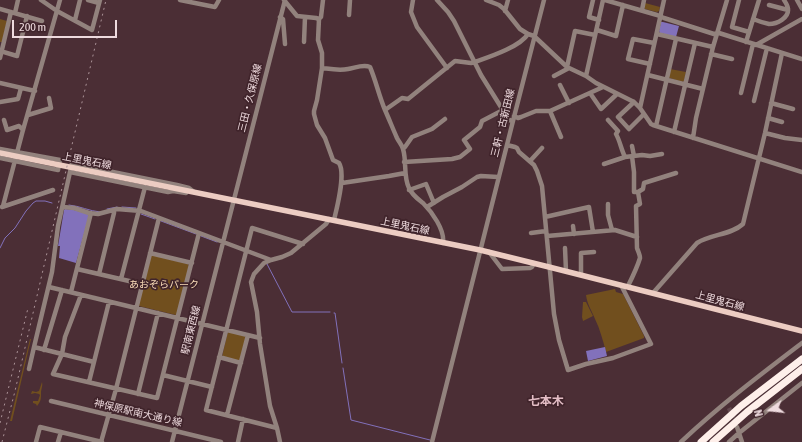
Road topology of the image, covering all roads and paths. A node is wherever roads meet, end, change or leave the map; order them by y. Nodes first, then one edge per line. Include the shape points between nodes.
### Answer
1 (18, 0) edge
2 (41, 0) edge
3 (60, 0) edge
4 (80, 0) edge
5 (88, 0) edge
6 (180, 0) edge
7 (219, 0) edge
8 (284, 0) edge
9 (323, 0) edge
10 (350, 0) edge
11 (413, 0) edge
12 (437, 0) edge
13 (486, 0) edge
14 (508, 0) edge
15 (544, 0) edge
16 (593, 0) edge
17 (604, 0) edge
18 (644, 0) edge
19 (664, 0) edge
20 (727, 0) edge
21 (739, 0) edge
22 (759, 0) edge
23 (784, 0) edge
24 (797, 0) edge
25 (99, 2) edge
26 (623, 5) junction
27 (769, 5) dead end
28 (0, 9) edge
29 (802, 9) edge
30 (642, 10) junction
31 (788, 10) junction
32 (57, 11) junction
33 (506, 11) junction
34 (13, 12) junction
35 (349, 15) dead end
36 (27, 16) junction
37 (660, 16) junction
38 (280, 17) junction
39 (305, 17) junction
40 (319, 19) junction
41 (753, 19) junction
42 (802, 19) edge
43 (75, 20) junction
44 (599, 20) junction
45 (42, 21) dead end
46 (749, 32) junction
47 (596, 33) junction
48 (717, 33) junction
49 (528, 34) junction
50 (657, 34) junction
51 (534, 36) junction
52 (676, 39) junction
53 (304, 42) dead end
54 (746, 42) junction
55 (654, 43) junction
56 (695, 43) junction
57 (284, 44) dead end
58 (755, 44) junction
59 (713, 47) junction
60 (766, 48) junction
61 (1, 52) edge
62 (782, 53) junction
63 (711, 54) junction
64 (0, 58) edge
65 (802, 59) edge
66 (732, 60) dead end
67 (475, 62) junction
68 (650, 64) junction
69 (322, 68) junction
70 (447, 68) junction
71 (568, 68) junction
72 (554, 76) dead end
73 (586, 76) junction
74 (648, 76) junction
75 (666, 80) junction
76 (0, 83) edge
77 (685, 84) junction
78 (560, 85) dead end
79 (603, 87) junction
80 (21, 88) junction
81 (703, 88) junction
82 (35, 91) junction
83 (590, 93) junction
84 (741, 93) dead end
85 (617, 94) junction
86 (49, 98) dead end
87 (754, 101) dead end
88 (0, 102) edge
89 (634, 102) junction
90 (569, 103) junction
91 (772, 103) junction
92 (640, 108) junction
93 (794, 109) dead end
94 (385, 110) junction
95 (503, 110) junction
96 (550, 111) junction
97 (644, 114) junction
98 (28, 115) junction
99 (768, 118) junction
100 (445, 119) dead end
101 (513, 119) junction
102 (4, 120) dead end
103 (608, 120) dead end
104 (782, 122) dead end
105 (656, 126) junction
106 (23, 130) junction
107 (674, 132) junction
108 (765, 132) junction
109 (560, 137) dead end
110 (693, 138) junction
111 (802, 140) edge
112 (507, 145) junction
113 (632, 146) dead end
114 (542, 148) dead end
115 (403, 149) junction
116 (17, 152) junction
117 (1, 154) edge
118 (662, 154) dead end
119 (633, 156) junction
120 (625, 157) junction
121 (759, 159) junction
122 (530, 161) junction
123 (15, 162) junction
124 (404, 162) junction
125 (604, 164) dead end
126 (0, 165) edge
127 (70, 172) junction
128 (802, 172) edge
129 (405, 173) junction
130 (676, 173) dead end
131 (498, 177) junction
132 (342, 183) junction
133 (144, 187) junction
134 (53, 190) dead end
135 (409, 190) junction
136 (195, 192) junction
137 (638, 192) junction
138 (233, 200) junction
139 (434, 203) junction
140 (608, 204) dead end
141 (63, 206) junction
142 (1, 207) edge
143 (427, 207) junction
144 (114, 210) junction
145 (139, 211) junction
146 (91, 213) junction
147 (545, 217) junction
148 (159, 218) junction
149 (332, 220) junction
150 (573, 226) dead end
151 (612, 230) junction
152 (593, 232) junction
153 (199, 233) junction
154 (531, 233) dead end
155 (547, 233) junction
156 (574, 234) junction
157 (637, 237) junction
158 (222, 242) junction
159 (443, 243) junction
160 (303, 244) junction
161 (565, 248) dead end
162 (246, 250) junction
163 (480, 250) junction
164 (489, 252) junction
165 (594, 252) dead end
166 (150, 253) junction
167 (271, 260) junction
168 (534, 263) junction
169 (192, 264) junction
170 (549, 267) junction
171 (77, 269) junction
172 (566, 271) junction
173 (98, 274) junction
174 (582, 275) junction
175 (121, 279) junction
176 (142, 284) junction
177 (621, 285) junction
178 (628, 286) junction
179 (49, 287) junction
180 (62, 290) junction
181 (71, 292) junction
182 (654, 293) junction
183 (81, 295) junction
184 (110, 302) junction
185 (136, 308) junction
186 (158, 313) junction
187 (178, 318) junction
188 (202, 324) junction
189 (226, 330) junction
190 (802, 331) edge
191 (248, 335) junction
192 (260, 338) junction
193 (802, 343) edge
194 (34, 347) junction
195 (44, 350) junction
196 (62, 354) junction
197 (219, 357) junction
198 (802, 358) edge
199 (94, 362) junction
200 (241, 363) junction
201 (802, 368) edge
202 (29, 369) dead end
203 (163, 375) junction
204 (187, 381) junction
205 (89, 382) junction
206 (802, 383) edge
207 (212, 387) junction
208 (116, 389) junction
209 (138, 394) junction
210 (51, 401) dead end
211 (726, 402) junction
212 (729, 408) tunnel mouth
213 (109, 415) junction
214 (228, 415) junction
215 (243, 419) junction
216 (737, 427) tunnel mouth
217 (277, 428) junction
218 (174, 431) junction
219 (61, 432) junction
220 (739, 433) junction
221 (80, 436) junction
222 (432, 441) edge
223 (36, 442) edge
224 (58, 442) edge
225 (78, 442) edge
226 (102, 442) edge
227 (172, 442) edge
228 (221, 442) edge
229 (238, 442) edge
230 (280, 442) edge
231 (681, 442) edge
232 (701, 442) edge
233 (713, 442) edge
234 (729, 442) edge
235 (742, 442) edge

1 - 34 street
2 - 32 street
3 - 32 street
4 - 43 street
5 - 25 street
6 - 7 street via 215,7
8 - 38 street, 三田・久保原線
8 - 39 street via 297,16
9 - 40 street
10 - 35 street
11 - 70 street via 411,12 417,27
12 - 67 street via 454,21
13 - 33 street
14 - 33 street
15 - 51 street, 三軒・古新田線
16 - 44 street via 589,17
17 - 26 street
17 - 44 street
18 - 30 street
19 - 37 street
20 - 48 street
21 - 46 street via 732,27
22 - 41 street
23 - 31 street
24 - 29 street
25 - 43 street via 92,30
26 - 30 street
26 - 47 street via 616,36
27 - 31 street
28 - 34 street
30 - 37 street
31 - 41 street via 785,17 773,24
32 - 43 street
32 - 82 street
33 - 49 street via 520,29
34 - 36 street
34 - 61 street
36 - 45 street
36 - 61 street via 17,56
37 - 48 street
37 - 50 street
38 - 57 street via 283,19
38 - 138 street, 三田・久保原線
39 - 40 street
39 - 53 street
40 - 69 street via 318,40 322,53
41 - 46 street
42 - 58 street
44 - 47 street
46 - 54 street
47 - 71 street via 575,31
47 - 73 street
48 - 54 street
48 - 59 street
49 - 51 street
49 - 67 street via 512,47
50 - 52 street
50 - 55 street
51 - 71 street
51 - 101 street, 三軒・古新田線
52 - 56 street
52 - 75 street
54 - 58 street
55 - 68 street
55 - 68 street via 632,39 628,59
56 - 59 street
56 - 77 street
58 - 60 street
58 - 84 street
59 - 63 street
60 - 62 street
60 - 87 street
61 - 64 street
62 - 65 street
62 - 91 street
63 - 66 street
63 - 81 street
67 - 70 street via 455,61
67 - 95 street
68 - 74 street
69 - 94 street via 336,70 367,65 370,67
69 - 132 street via 314,114 332,159 340,165
70 - 94 street via 408,99 402,98
71 - 72 street
71 - 73 street
73 - 79 street
74 - 75 street
74 - 92 street
75 - 77 street
75 - 105 street
76 - 80 street
77 - 81 street
77 - 107 street
78 - 90 street
79 - 83 street
79 - 85 street
80 - 82 street
80 - 88 street via 18,99
81 - 110 street
82 - 98 street
83 - 85 street via 601,109
83 - 90 street
85 - 89 street
86 - 98 street via 52,108
89 - 92 street
89 - 97 street via 618,117 629,129
90 - 96 street
91 - 93 street
91 - 99 street
92 - 97 street
94 - 115 street
95 - 101 street via 509,120
95 - 124 street via 482,121 464,140 470,148 460,157
96 - 101 street via 536,111
96 - 109 street
97 - 105 street via 651,124
98 - 106 street
99 - 104 street
99 - 108 street
100 - 115 street via 432,129 412,137
101 - 112 street, 三軒・古新田線
102 - 106 street via 7,130 19,126
103 - 120 street via 618,131 616,134
105 - 107 street
106 - 116 street
107 - 110 street
108 - 111 street
108 - 121 street
110 - 121 street
112 - 122 street via 515,147
112 - 131 street, 三軒・古新田線
113 - 119 street
114 - 122 street
115 - 124 street
116 - 117 street
116 - 123 street
116 - 123 street via 60,160 58,170
117 - 123 street
117 - 126 street
117 - 136 main road, 上里鬼石線
118 - 119 street
119 - 120 street
119 - 137 street via 634,192
120 - 125 street
121 - 128 street
121 - 182 street via 743,224 737,229 697,243
122 - 147 street via 536,168 542,186
123 - 142 street
124 - 129 street
127 - 133 street
127 - 136 street via 72,163 177,185
127 - 141 street
129 - 132 street
129 - 135 street
130 - 137 street via 644,183 643,189
131 - 139 street via 477,177
131 - 163 street, 三軒・古新田線
132 - 149 street
133 - 136 street via 168,192
133 - 145 street
134 - 142 street
135 - 139 street via 426,184
135 - 143 street
136 - 138 main road, 上里鬼石線
137 - 157 street via 640,204 636,206
138 - 149 main road, 上里鬼石線
138 - 158 street, 駅南東西線
139 - 143 street
140 - 151 street
141 - 146 street
141 - 179 street
143 - 159 street via 441,228
144 - 145 street
144 - 146 street
144 - 173 street
145 - 148 street
145 - 175 street
146 - 171 street
147 - 152 street via 589,207
147 - 155 street
148 - 153 street
148 - 166 street
149 - 159 main road, 上里鬼石線
149 - 160 street
150 - 156 street
151 - 152 street
151 - 157 street
152 - 156 street
153 - 158 street
153 - 169 street
154 - 155 street
155 - 156 street
155 - 170 street
157 - 178 street via 640,258
158 - 162 street
158 - 188 street, 駅南東西線
159 - 163 main road, 上里鬼石線
160 - 162 street via 252,228
160 - 167 street via 286,256
161 - 172 street
162 - 167 street
162 - 189 street
163 - 164 main road, 上里鬼石線
163 - 222 street, 三軒・古新田線
164 - 168 main road, 上里鬼石線
164 - 168 street via 502,269 530,268
165 - 174 street via 581,253
166 - 169 street
166 - 176 street
167 - 192 street via 260,266 251,282
168 - 170 main road, 上里鬼石線
169 - 187 street
170 - 172 main road, 上里鬼石線
170 - 177 street via 557,330 568,370 613,358 651,344
171 - 173 street
171 - 181 street
172 - 174 main road, 上里鬼石線
173 - 175 street
174 - 177 main road, 上里鬼石線
175 - 176 street
176 - 185 street
177 - 178 main road, 上里鬼石線
178 - 182 main road, 上里鬼石線
179 - 180 street
179 - 194 street
180 - 181 street
180 - 195 street
181 - 183 street
182 - 190 main road, 上里鬼石線
183 - 184 street
183 - 196 street via 65,336
184 - 185 street
184 - 199 street
185 - 186 street
185 - 208 street
186 - 187 street
186 - 209 street
187 - 188 street
187 - 203 street
188 - 189 street
188 - 204 street, 駅南東西線
189 - 191 street
189 - 197 street
191 - 192 street
191 - 200 street
192 - 217 street via 270,406
193 - 211 street
194 - 195 street
194 - 202 street
195 - 196 street
196 - 199 street
196 - 205 street via 53,374
197 - 200 street
197 - 207 street
198 - 232 highway via 741,406
199 - 205 street
200 - 214 street
201 - 233 highway
203 - 204 street
203 - 209 street via 157,398
204 - 207 street
204 - 218 street, 駅南東西線
205 - 208 street
206 - 220 street
207 - 214 street via 206,410
208 - 209 street
208 - 213 street
210 - 213 street, 神保原駅南大通り線
211 - 212 street
211 - 231 street
213 - 218 street, 神保原駅南大通り線
213 - 226 street
214 - 215 street
215 - 217 street
215 - 229 street
216 - 220 street
217 - 230 street
218 - 227 street, 駅南東西線
218 - 228 street, 神保原駅南大通り線
219 - 221 street
219 - 223 street via 40,427
219 - 224 street
220 - 234 street
220 - 235 street
221 - 225 street
221 - 226 street

